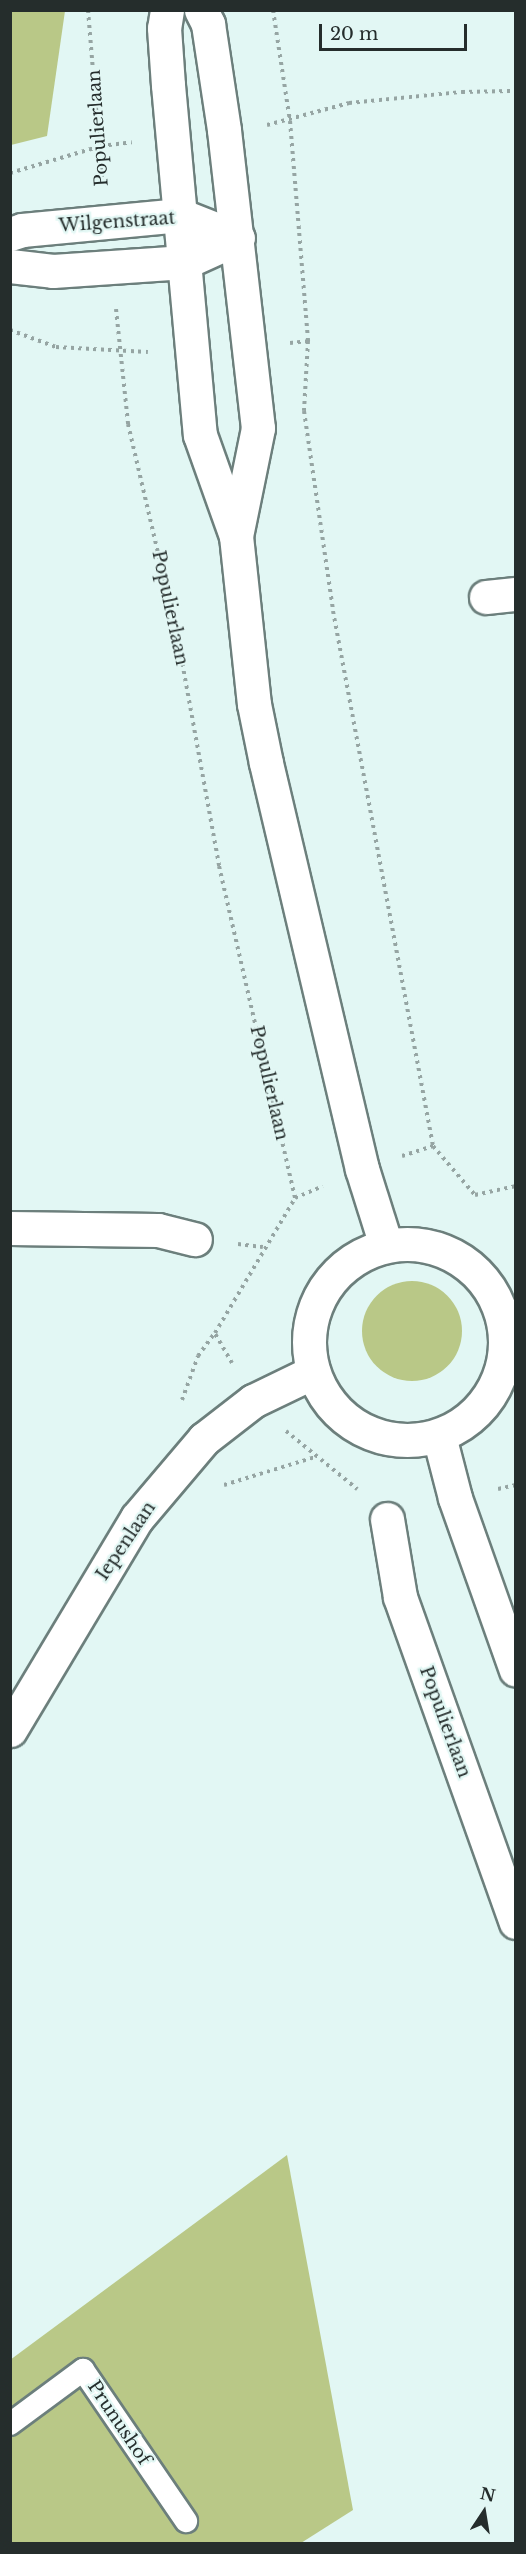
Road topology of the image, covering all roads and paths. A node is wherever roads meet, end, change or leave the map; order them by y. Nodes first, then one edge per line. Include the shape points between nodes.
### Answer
1 (88, 10) edge
2 (167, 10) edge
3 (201, 10) edge
4 (273, 10) edge
5 (516, 91) edge
6 (290, 121) junction
7 (100, 146) junction
8 (10, 173) edge
9 (180, 215) junction
10 (105, 221) junction
11 (10, 234) edge
12 (238, 238) junction
13 (185, 262) junction
14 (10, 266) edge
15 (112, 268) junction
16 (10, 330) edge
17 (120, 353) junction
18 (236, 536) junction
19 (516, 1186) edge
20 (295, 1198) dead end
21 (10, 1228) edge
22 (195, 1239) dead end
23 (386, 1245) junction
24 (506, 1298) edge
25 (511, 1335) edge
26 (313, 1372) junction
27 (439, 1436) junction
28 (387, 1519) dead end
29 (516, 1670) edge
30 (10, 1730) edge
31 (516, 1922) edge
32 (10, 2424) edge
33 (186, 2521) dead end

1 - 7 path, Populierlaan
2 - 9 street via 164,28
3 - 12 street via 208,24
4 - 6 path
5 - 6 path via 350,103
6 - 19 path via 308,340 304,411 333,611 433,1146 475,1195
7 - 8 path
7 - 10 path, Populierlaan
9 - 10 street, Wilgenstraat
9 - 12 street, Wilgenstraat
9 - 13 street
10 - 11 street, Wilgenstraat
12 - 13 street
12 - 18 street via 258,428
13 - 15 street
13 - 18 street via 200,435
14 - 15 street via 53,271
15 - 17 path, Populierlaan
16 - 17 path via 56,347
17 - 20 path, Populierlaan via 128,424 177,634 219,866
18 - 23 street via 254,704 362,1169
21 - 22 street via 158,1230
23 - 24 street via 420,1244 452,1254
23 - 26 street via 356,1257 330,1279 314,1308 308,1339
24 - 25 street
25 - 27 street via 503,1368 489,1397 467,1421
26 - 27 street via 327,1400 349,1422 377,1436 408,1440
26 - 30 street, Iepenlaan via 253,1401 204,1440 137,1518
27 - 29 street via 454,1498
28 - 31 street, Populierlaan via 400,1596
32 - 33 lane, Prunushof via 83,2370

